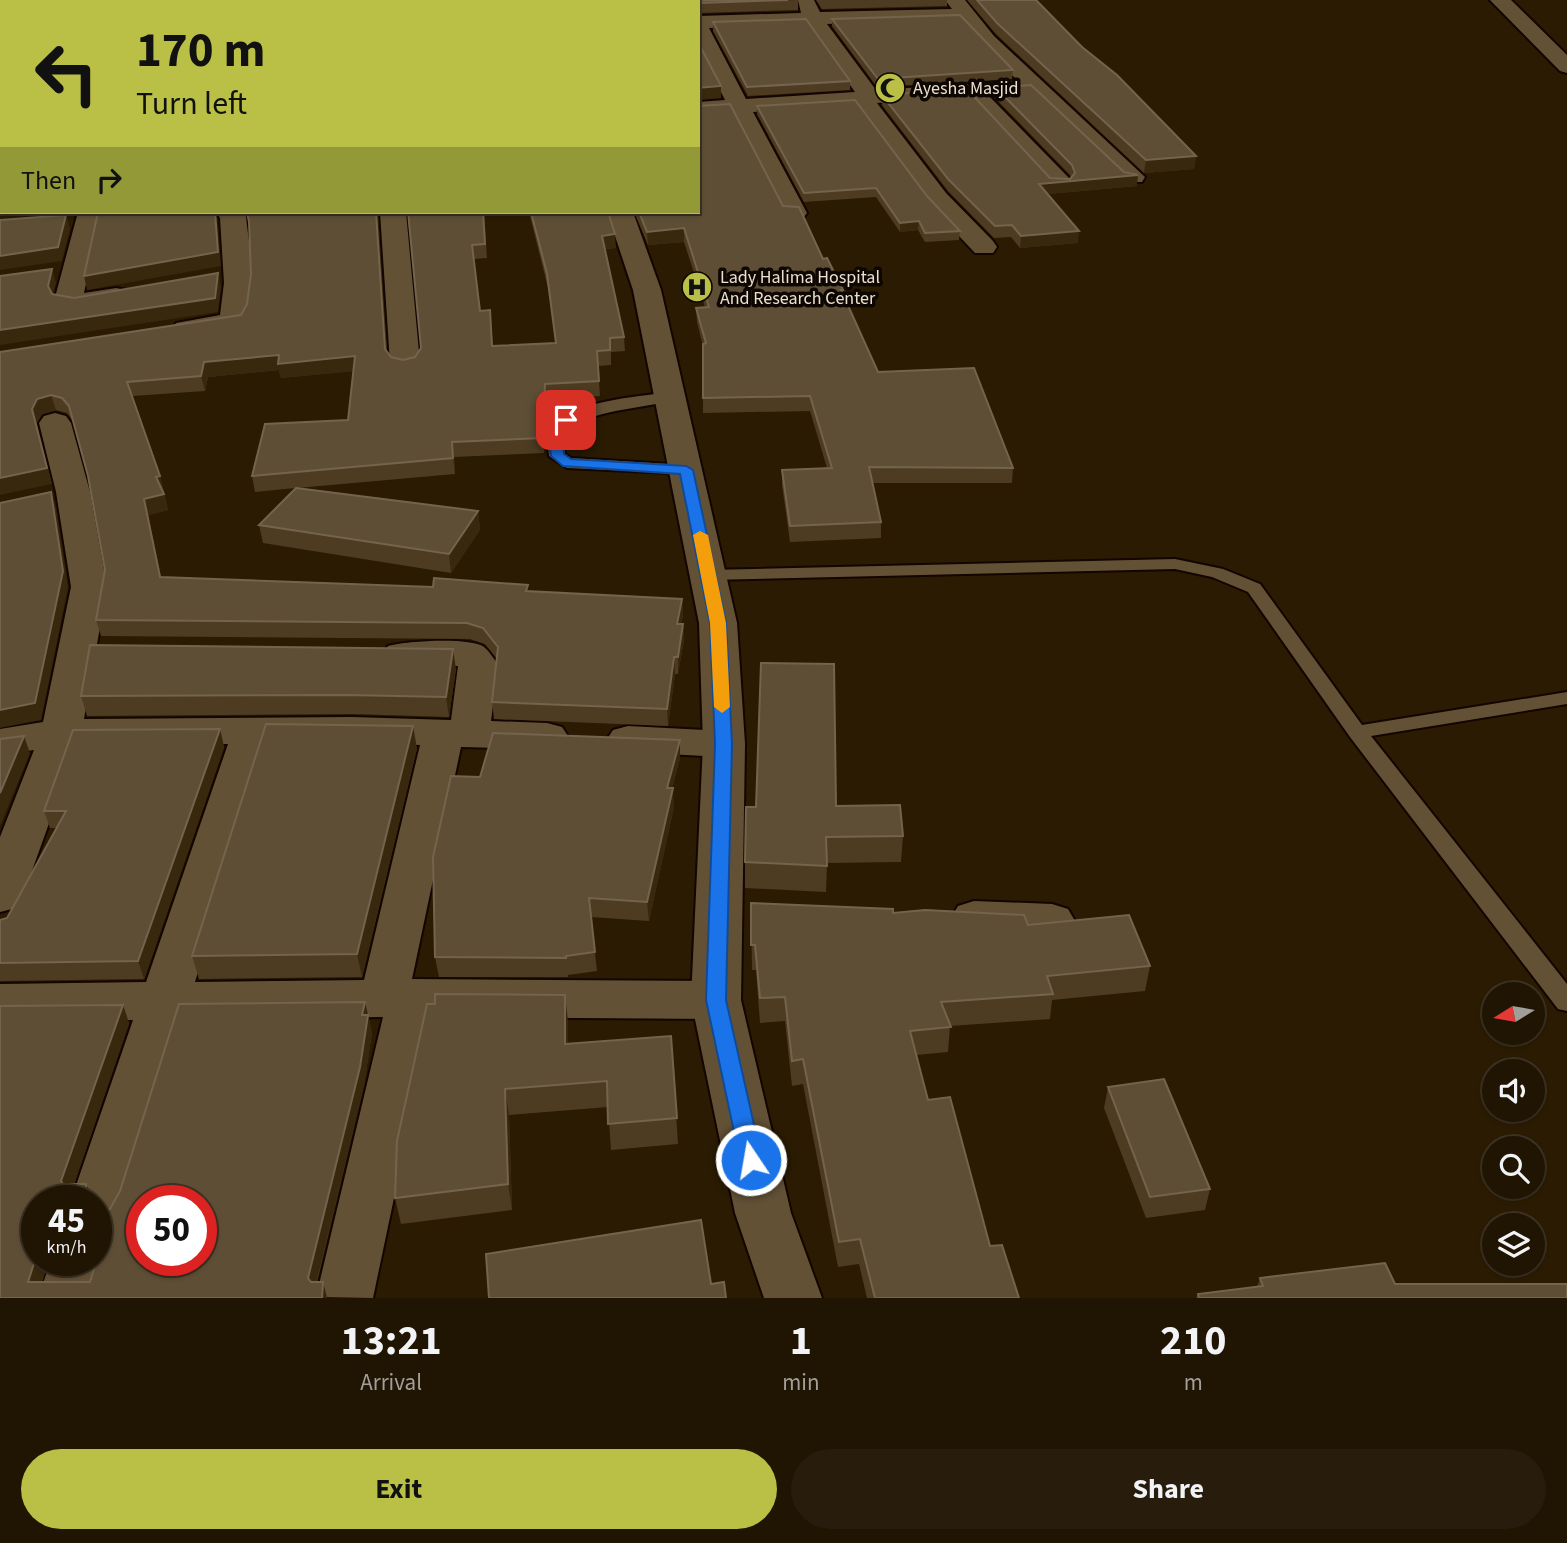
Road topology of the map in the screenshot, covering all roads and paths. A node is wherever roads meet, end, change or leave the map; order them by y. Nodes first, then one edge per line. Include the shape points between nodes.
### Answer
1 (805, 0) edge
2 (870, 0) edge
3 (1500, 0) edge
4 (961, 7) edge
5 (882, 18) junction
6 (814, 20) junction
7 (700, 24) edge
8 (700, 28) edge
9 (1567, 67) edge
10 (1034, 86) junction
11 (972, 90) junction
12 (866, 97) junction
13 (737, 106) junction
14 (700, 109) edge
15 (1133, 177) edge
16 (1060, 183) edge
17 (794, 213) edge
18 (232, 214) edge
19 (393, 214) edge
20 (622, 214) edge
21 (88, 216) dead end
22 (984, 247) dead end
23 (144, 291) edge
24 (161, 332) edge
25 (405, 363) edge
26 (670, 397) junction
27 (55, 423) dead end
28 (686, 470) junction
29 (709, 575) junction
30 (78, 650) junction
31 (119, 651) edge
32 (363, 653) edge
33 (1567, 698) edge
34 (61, 732) junction
35 (456, 732) junction
36 (1357, 732) junction
37 (252, 733) junction
38 (0, 742) edge
39 (724, 744) junction
40 (0, 896) edge
41 (928, 916) edge
42 (1052, 921) edge
43 (398, 998) junction
44 (716, 1000) junction
45 (164, 1002) junction
46 (1567, 1002) edge
47 (0, 1003) edge
48 (104, 1185) edge
49 (74, 1276) edge
50 (345, 1297) edge
51 (67, 1298) edge
52 (793, 1298) edge

1 - 6 street
2 - 5 street
3 - 9 street
4 - 5 street
4 - 10 street
5 - 6 street
6 - 7 street
6 - 12 street
8 - 13 street
10 - 11 street
10 - 15 street
11 - 12 street
11 - 16 street
12 - 13 street
12 - 22 street via 937,198
13 - 14 street
13 - 17 street
18 - 24 street via 222,276 237,311 233,321
19 - 25 street
20 - 26 street via 647,290
21 - 23 street via 63,271 68,301
26 - 28 street
26 - 28 lane via 566,420 554,430 557,456 567,463
27 - 30 street via 55,496 89,587
28 - 29 street
29 - 36 lane via 1175,564 1217,573 1254,588
29 - 39 street via 718,623
30 - 31 street
30 - 34 street
32 - 35 street via 469,654 479,665
33 - 36 lane
34 - 37 street
34 - 38 street
34 - 40 street
35 - 37 street
35 - 39 street
35 - 43 street
36 - 46 lane
37 - 45 street
39 - 44 street via 740,908
41 - 42 street
43 - 44 street
43 - 45 street
43 - 50 street
44 - 52 street via 762,1213
45 - 47 street
45 - 48 street
49 - 51 street

